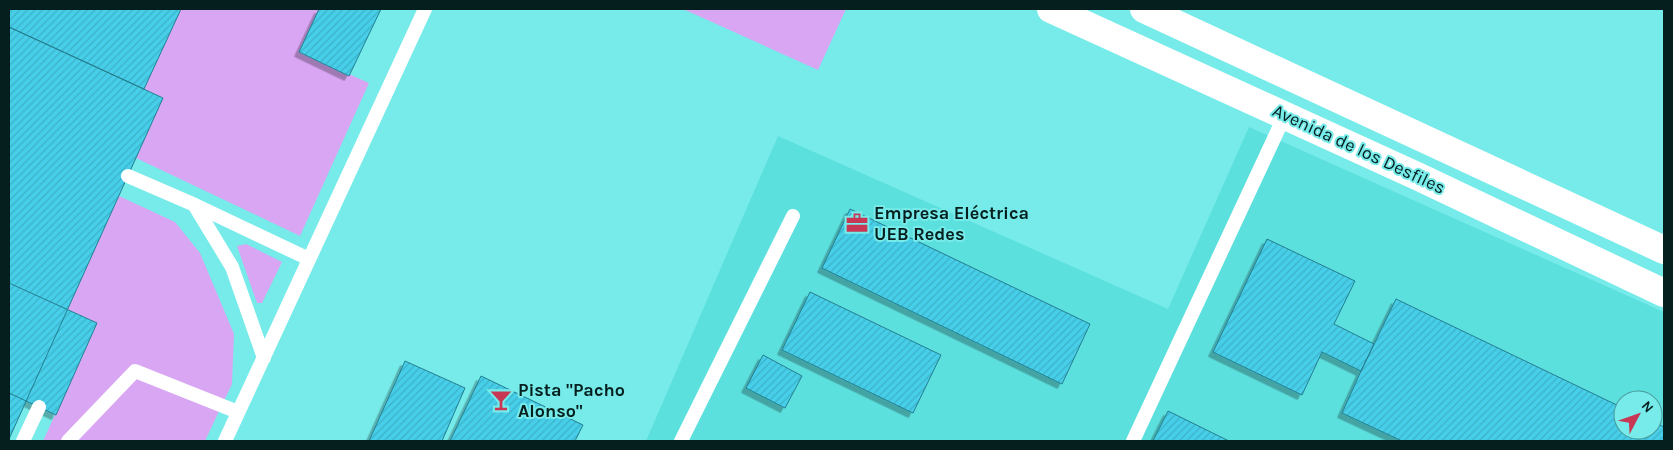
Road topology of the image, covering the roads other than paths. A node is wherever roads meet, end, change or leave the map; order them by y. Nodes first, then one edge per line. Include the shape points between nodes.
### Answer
1 (425, 9) edge
2 (1051, 9) edge
3 (1144, 9) edge
4 (1300, 82) junction
5 (1285, 115) junction
6 (128, 176) dead end
7 (195, 205) junction
8 (792, 216) dead end
9 (1664, 250) edge
10 (309, 260) junction
11 (1664, 293) edge
12 (264, 358) junction
13 (39, 407) dead end
14 (238, 412) junction
15 (23, 441) edge
16 (68, 441) edge
17 (225, 441) edge
18 (681, 441) edge
19 (1133, 441) edge

1 - 10 lane
2 - 5 highway, Avenida de los Desfiles
3 - 4 highway, Avenida de los Desfiles
4 - 5 highway
4 - 9 highway, Avenida de los Desfiles
5 - 11 highway, Avenida de los Desfiles
5 - 19 lane
6 - 7 lane
7 - 10 lane
7 - 12 lane via 232,267
8 - 18 lane
10 - 12 lane
12 - 14 lane
13 - 15 lane
14 - 16 lane via 135,371
14 - 17 lane

